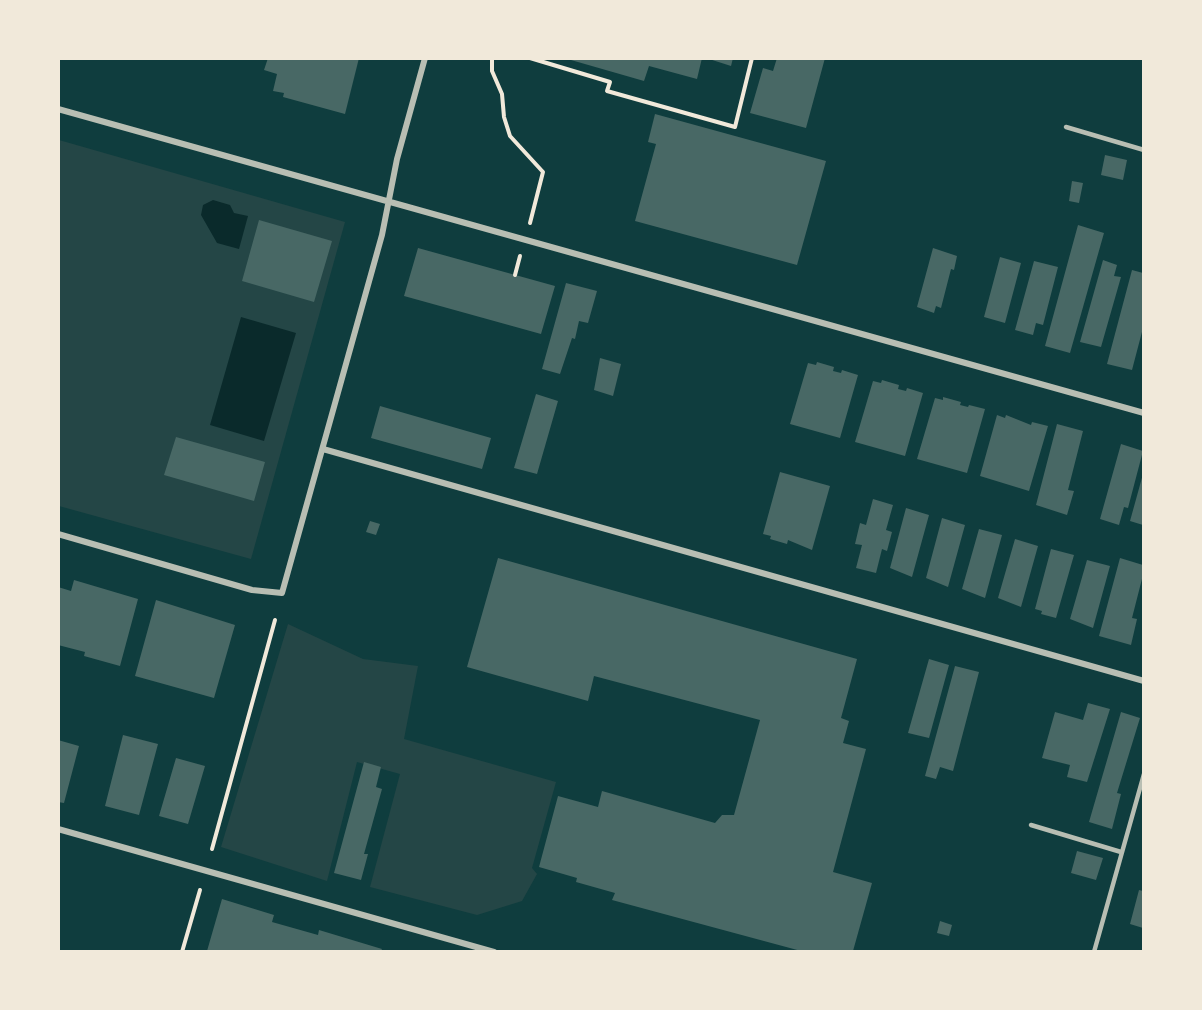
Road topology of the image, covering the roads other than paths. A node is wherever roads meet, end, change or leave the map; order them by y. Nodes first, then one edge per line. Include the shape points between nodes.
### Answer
1 (425, 58) edge
2 (58, 109) edge
3 (1066, 127) dead end
4 (1143, 150) edge
5 (390, 204) junction
6 (1143, 413) edge
7 (322, 449) junction
8 (58, 534) edge
9 (1143, 681) edge
10 (1143, 774) edge
11 (1031, 825) dead end
12 (58, 829) edge
13 (1121, 852) junction
14 (494, 951) edge
15 (1094, 951) edge

1 - 5 street via 397,159
2 - 5 street
3 - 4 lane
5 - 6 street
5 - 7 street
7 - 8 street via 282,593 252,590
7 - 9 street
10 - 13 lane
11 - 13 lane
12 - 14 street
13 - 15 lane

